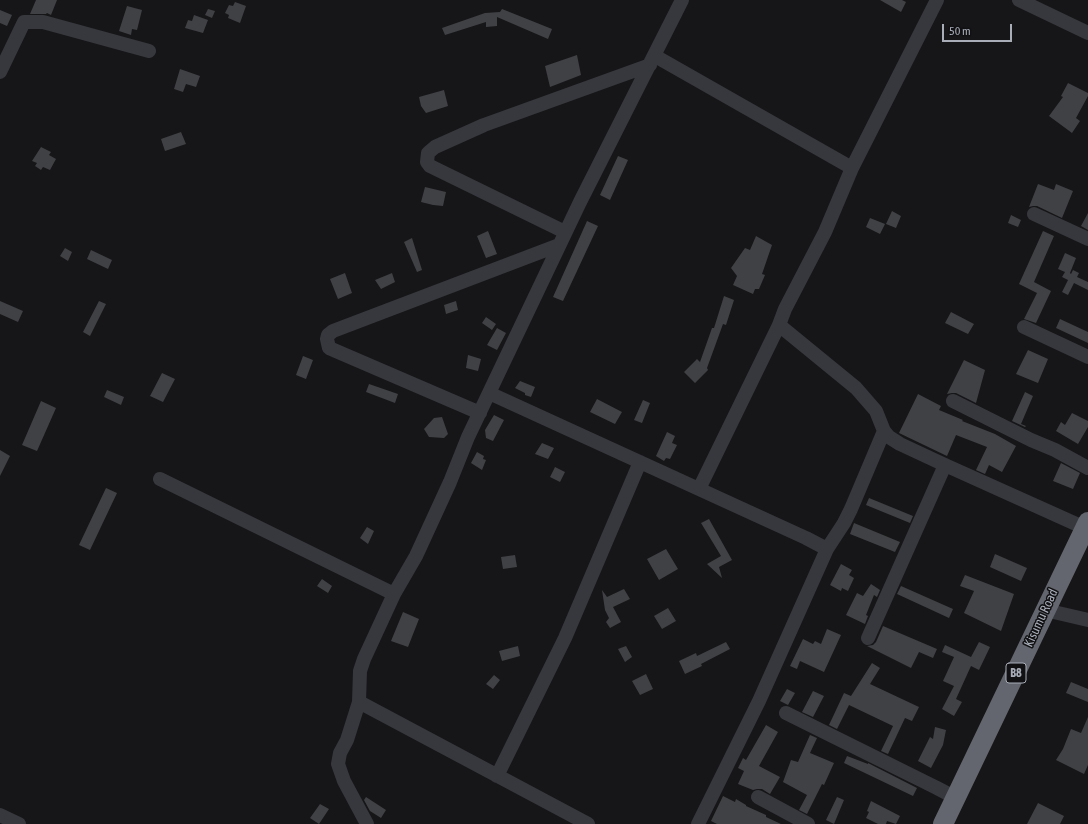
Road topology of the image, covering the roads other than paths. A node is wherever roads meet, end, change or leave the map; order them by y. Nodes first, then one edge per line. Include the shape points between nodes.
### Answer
1 (682, 0) edge
2 (937, 0) edge
3 (1019, 0) edge
4 (1088, 33) edge
5 (149, 51) dead end
6 (652, 61) junction
7 (0, 72) edge
8 (852, 168) junction
9 (1034, 214) dead end
10 (562, 239) junction
11 (1088, 239) edge
12 (779, 324) junction
13 (1024, 328) dead end
14 (1088, 357) edge
15 (489, 393) junction
16 (954, 401) dead end
17 (480, 413) junction
18 (884, 431) junction
19 (640, 462) junction
20 (945, 465) junction
21 (1088, 468) edge
22 (160, 479) dead end
23 (699, 489) junction
24 (1086, 525) edge
25 (827, 549) junction
26 (394, 594) junction
27 (1045, 610) junction
28 (1088, 620) edge
29 (868, 638) dead end
30 (359, 702) junction
31 (786, 713) dead end
32 (497, 776) junction
33 (758, 797) dead end
34 (956, 798) junction
35 (0, 815) edge
36 (19, 824) edge
37 (367, 824) edge
38 (588, 824) edge
39 (698, 824) edge
40 (808, 824) edge
41 (943, 824) edge

1 - 6 street
2 - 8 street
3 - 4 street
5 - 7 street via 43,22 24,22
6 - 8 street
6 - 10 street
6 - 10 street via 484,125 431,149 428,153 427,162 430,166
8 - 12 street via 825,232
9 - 11 street
10 - 15 street
10 - 17 street via 328,335 329,348
12 - 18 street via 856,388 876,411
12 - 23 street
13 - 14 street
15 - 17 street
15 - 19 street
16 - 21 street
17 - 26 street via 416,556
18 - 20 street via 900,444
18 - 25 street via 851,509
19 - 23 street
19 - 32 street via 565,638
20 - 24 street
20 - 29 street
22 - 26 street
23 - 25 street
24 - 27 highway, Kisumu Road / B8
25 - 39 street via 759,701
26 - 30 street via 360,671
27 - 28 street
27 - 34 highway, Kisumu Road / B8
30 - 32 street
30 - 37 street via 338,764
31 - 34 street
32 - 38 street
33 - 40 street
34 - 41 highway, Kisumu Road / B8
35 - 36 street

